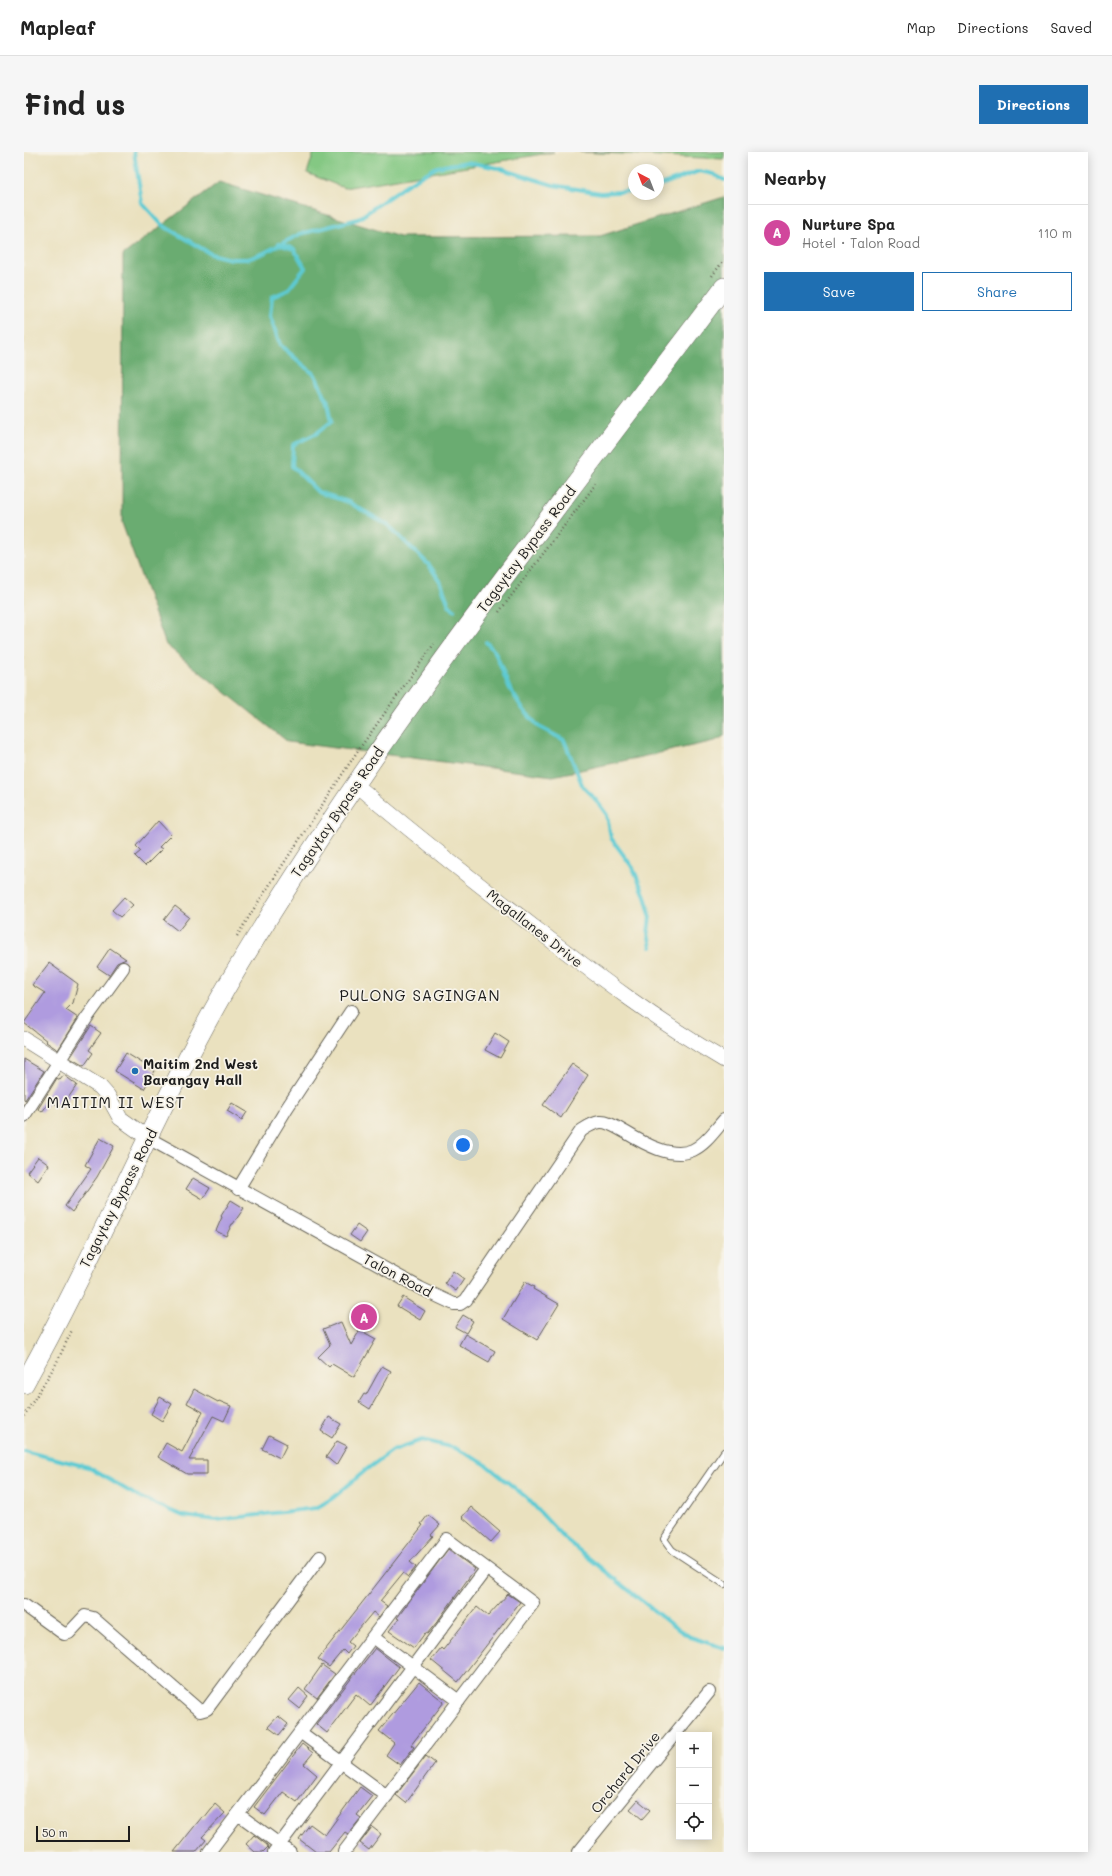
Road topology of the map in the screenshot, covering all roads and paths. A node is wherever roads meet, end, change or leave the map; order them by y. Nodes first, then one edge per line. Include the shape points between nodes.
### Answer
1 (724, 287) edge
2 (597, 482) dead end
3 (498, 614) dead end
4 (354, 784) junction
5 (123, 968) dead end
6 (351, 1011) dead end
7 (24, 1039) edge
8 (724, 1060) edge
9 (59, 1062) junction
10 (24, 1116) edge
11 (724, 1120) edge
12 (148, 1138) junction
13 (238, 1189) junction
14 (73, 1329) dead end
15 (24, 1384) edge
16 (24, 1416) edge
17 (724, 1452) edge
18 (320, 1557) dead end
19 (486, 1569) junction
20 (724, 1584) edge
21 (24, 1605) edge
22 (373, 1637) junction
23 (413, 1666) junction
24 (710, 1692) dead end
25 (459, 1701) junction
26 (300, 1732) junction
27 (342, 1762) junction
28 (386, 1796) junction
29 (238, 1814) junction
30 (277, 1848) edge
31 (209, 1852) edge
32 (290, 1852) edge
33 (344, 1852) edge
34 (579, 1852) edge

1 - 4 main road, Tagaytay Bypass Road via 464,631
2 - 3 path
4 - 8 street, Magallanes Drive via 481,887 589,969 661,1021
4 - 12 main road, Tagaytay Bypass Road via 238,968
5 - 9 street
6 - 13 street via 287,1108
7 - 9 street, Talon Road
9 - 10 street
9 - 12 street, Talon Road via 100,1087 120,1118
11 - 13 street, Talon Road via 694,1150 679,1154 670,1153 612,1125 601,1122 591,1124 581,1131 476,1286 460,1304 454,1304 420,1288
12 - 13 street, Talon Road
12 - 15 main road, Tagaytay Bypass Road
14 - 16 path via 56,1364
17 - 20 lane via 664,1539 672,1550
18 - 21 street via 207,1709 200,1711 93,1618 85,1616 64,1634
19 - 22 street via 447,1539
19 - 23 street
19 - 25 street via 533,1603
22 - 23 street
22 - 26 street
23 - 25 street
23 - 27 street
24 - 34 street, Orchard Drive
25 - 28 street
26 - 27 street
26 - 29 street
27 - 28 street
27 - 30 street
28 - 33 street
29 - 30 street
29 - 31 street
30 - 32 street

